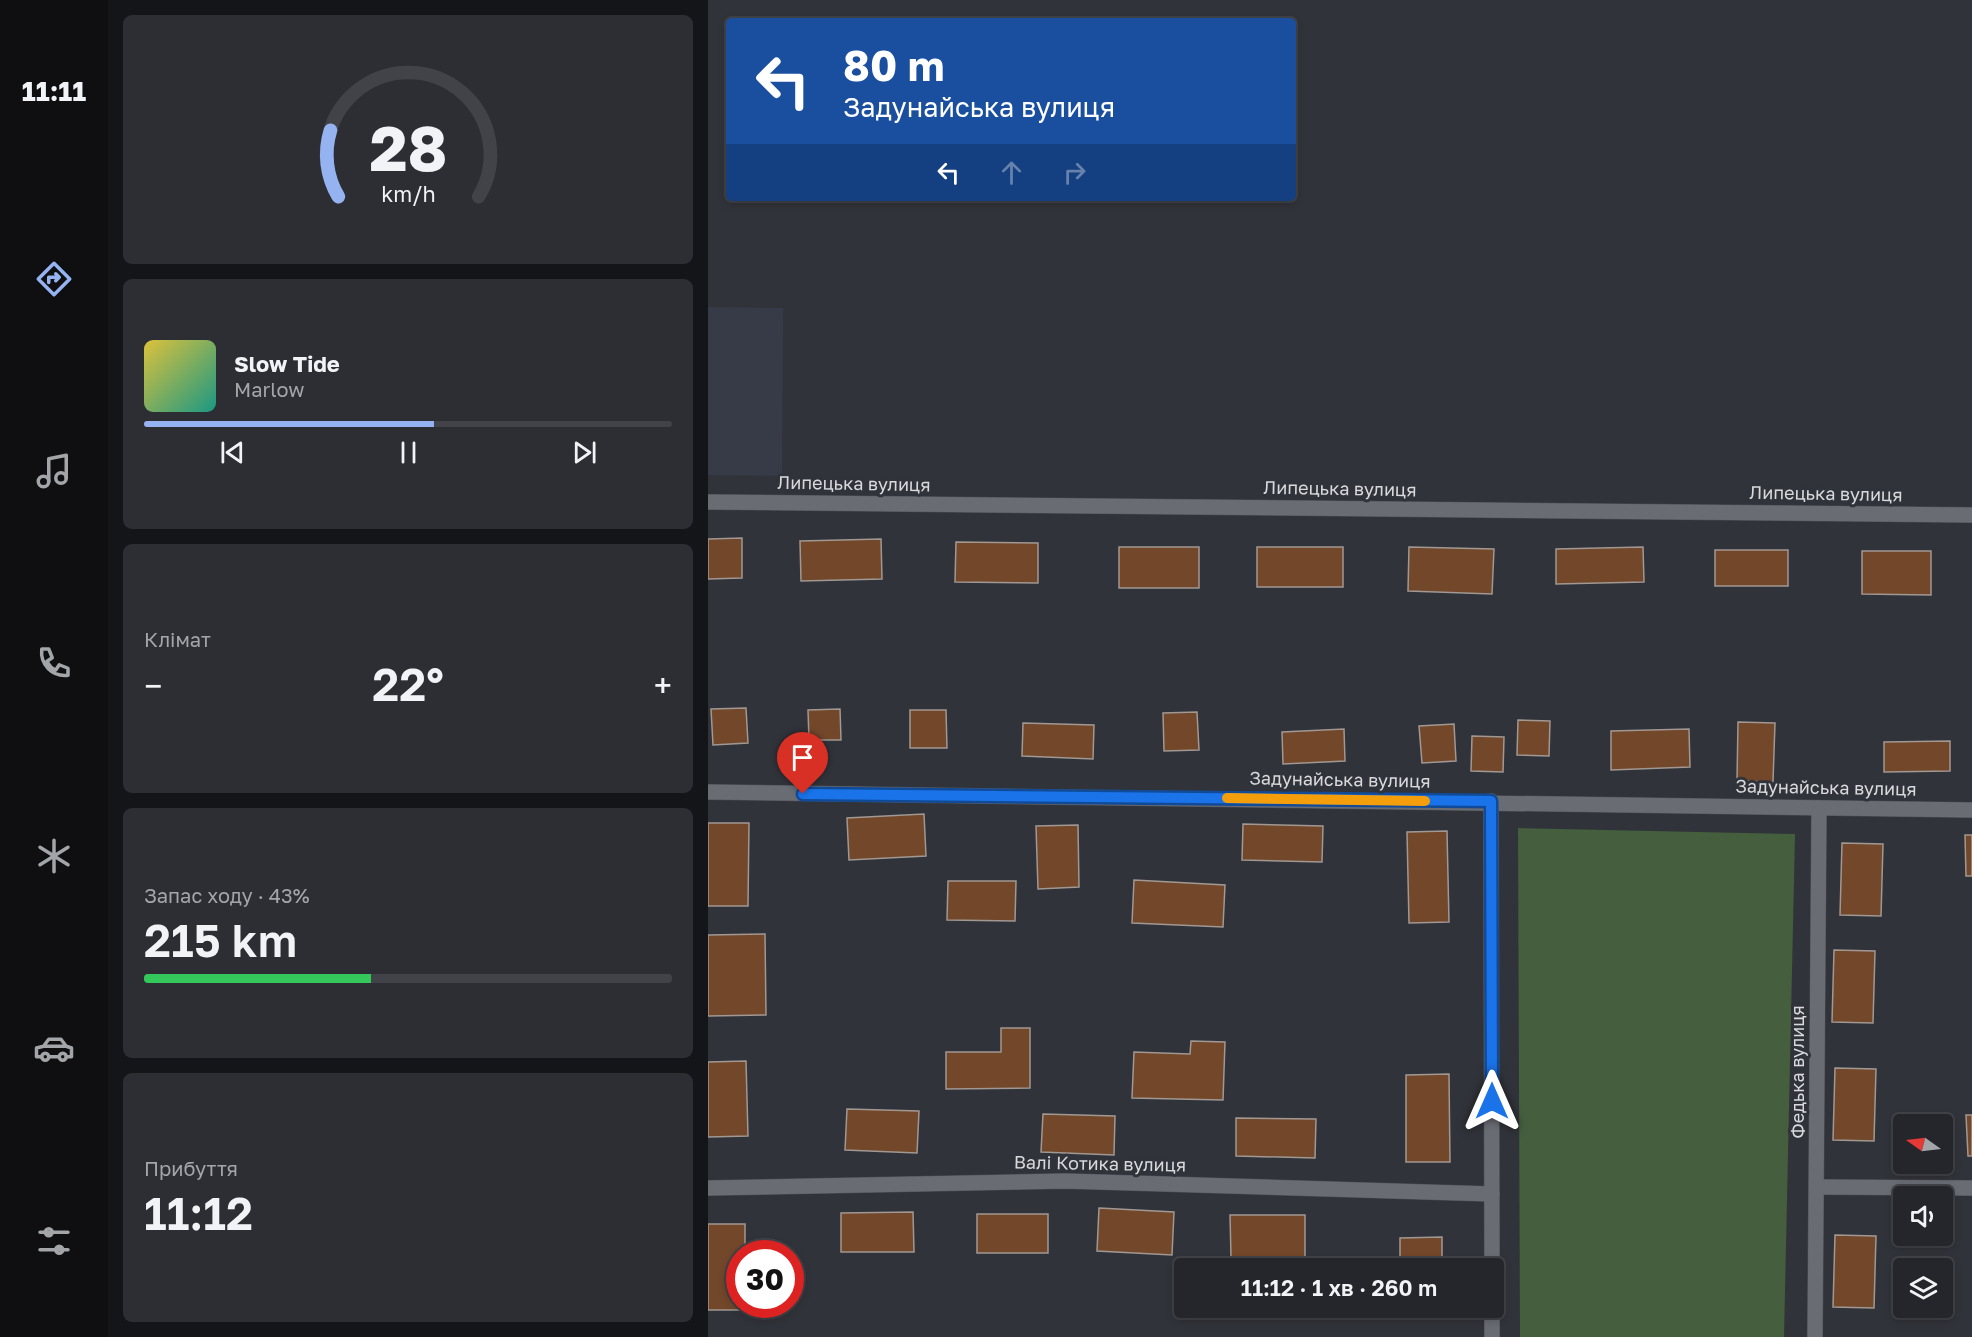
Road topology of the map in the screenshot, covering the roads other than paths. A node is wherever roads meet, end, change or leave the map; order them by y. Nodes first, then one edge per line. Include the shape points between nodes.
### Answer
1 (708, 502) edge
2 (1972, 515) edge
3 (708, 792) edge
4 (1491, 801) junction
5 (1819, 808) junction
6 (1972, 810) edge
7 (1817, 1187) junction
8 (708, 1188) edge
9 (1972, 1188) edge
10 (1492, 1194) junction
11 (1492, 1258) edge
12 (1492, 1318) edge
13 (1492, 1337) edge
14 (1815, 1337) edge

1 - 2 street, Липецька вулиця
3 - 4 street, Задунайська вулиця
4 - 5 street, Задунайська вулиця
4 - 10 street
5 - 6 street, Задунайська вулиця
5 - 7 street, Федька вулиця
7 - 9 street
7 - 14 street, Федька вулиця
8 - 10 street, Валі Котика вулиця via 1065,1181
10 - 11 street
12 - 13 street

